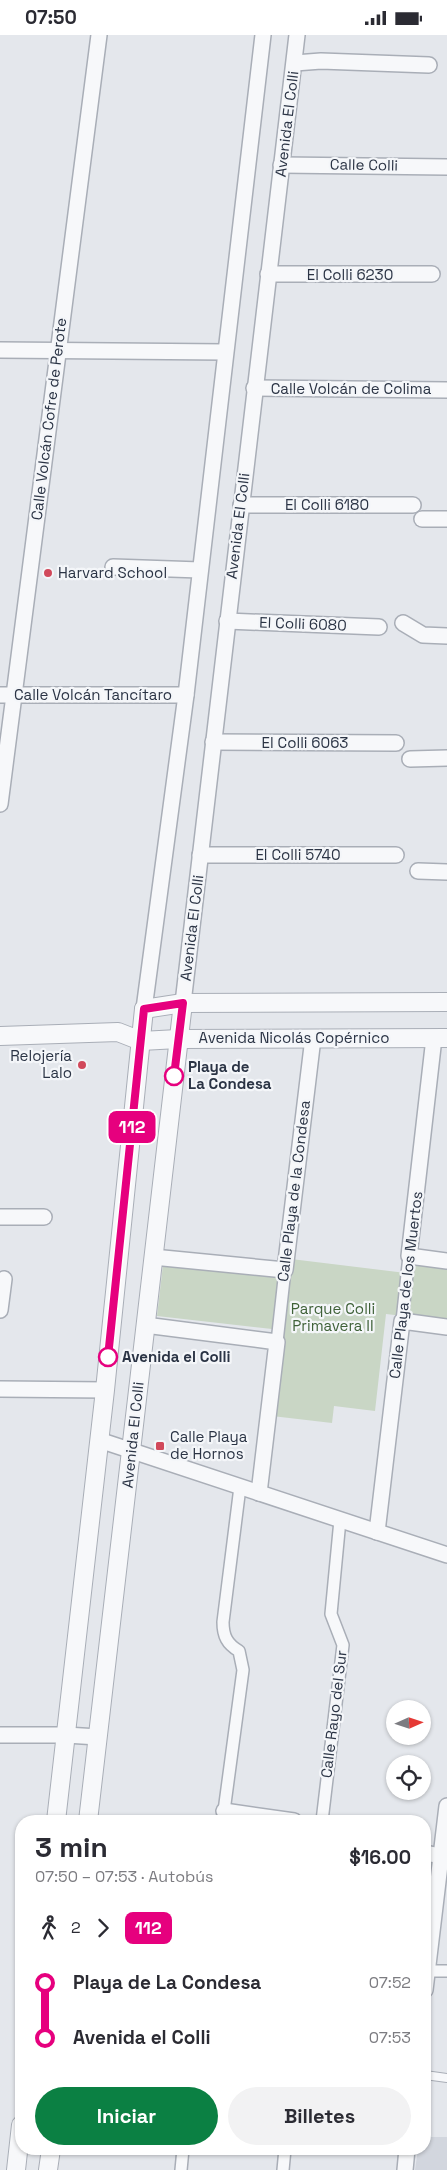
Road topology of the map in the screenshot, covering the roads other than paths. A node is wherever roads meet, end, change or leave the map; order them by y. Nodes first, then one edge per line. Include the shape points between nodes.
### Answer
1 (99, 35) edge
2 (262, 35) edge
3 (297, 35) edge
4 (294, 63) junction
5 (429, 65) dead end
6 (281, 165) junction
7 (447, 167) edge
8 (268, 274) junction
9 (432, 274) dead end
10 (0, 350) edge
11 (58, 351) junction
12 (225, 352) junction
13 (254, 388) junction
14 (447, 390) edge
15 (241, 505) junction
16 (413, 505) dead end
17 (422, 519) dead end
18 (447, 519) edge
19 (113, 567) dead end
20 (200, 570) junction
21 (227, 621) junction
22 (403, 623) dead end
23 (379, 627) dead end
24 (447, 636) edge
25 (7, 695) edge
26 (186, 695) junction
27 (213, 742) junction
28 (396, 743) dead end
29 (447, 758) edge
30 (410, 759) dead end
31 (0, 804) edge
32 (200, 855) junction
33 (396, 855) dead end
34 (418, 871) dead end
35 (447, 872) edge
36 (447, 1002) edge
37 (183, 1003) junction
38 (144, 1009) junction
39 (118, 1032) junction
40 (0, 1036) edge
41 (312, 1038) junction
42 (441, 1038) edge
43 (178, 1039) junction
44 (141, 1041) junction
45 (0, 1217) edge
46 (44, 1217) dead end
47 (409, 1256) junction
48 (153, 1257) junction
49 (447, 1261) edge
50 (285, 1270) junction
51 (4, 1279) dead end
52 (0, 1310) edge
53 (402, 1321) junction
54 (145, 1325) junction
55 (447, 1327) edge
56 (277, 1342) junction
57 (0, 1389) edge
58 (105, 1390) junction
59 (99, 1440) junction
60 (131, 1451) junction
61 (240, 1487) junction
62 (259, 1493) junction
63 (340, 1520) junction
64 (378, 1532) junction
65 (447, 1555) edge
66 (0, 1735) edge
67 (66, 1735) junction
68 (98, 1737) junction
69 (447, 1806) edge
70 (224, 1811) joint
71 (57, 1815) edge
72 (89, 1815) edge
73 (252, 1815) edge
74 (323, 1815) edge
75 (431, 1854) edge
76 (441, 1856) junction
77 (431, 1938) edge
78 (431, 1971) edge
79 (447, 1971) edge
80 (431, 2076) edge
81 (447, 2078) edge
82 (18, 2155) edge
83 (50, 2155) edge
84 (182, 2155) edge
85 (284, 2155) edge
86 (406, 2155) edge
87 (16, 2170) edge
88 (48, 2170) edge
89 (181, 2170) edge
90 (283, 2170) edge
91 (405, 2170) edge

1 - 11 street, Calle Volcán Cofre de Perote
2 - 12 street
3 - 4 street, Avenida El Colli
4 - 5 street
4 - 6 street, Avenida El Colli
6 - 7 street, Calle Colli
6 - 8 street, Avenida El Colli
8 - 9 street, El Colli 6230
8 - 13 street, Avenida El Colli
10 - 11 street
11 - 12 street
11 - 25 street, Calle Volcán Cofre de Perote
12 - 20 street
13 - 14 street, Calle Volcán de Colima
13 - 15 street, Avenida El Colli
15 - 16 street, El Colli 6180
15 - 21 street, Avenida El Colli
17 - 18 street
19 - 20 street
20 - 26 street
21 - 23 street, El Colli 6080
21 - 27 street, Avenida El Colli
22 - 24 street via 423,635
25 - 26 street, Calle Volcán Tancítaro
25 - 31 street, Calle Volcán Cofre de Perote
26 - 38 street
27 - 28 street, El Colli 6063
27 - 32 street, Avenida El Colli
29 - 30 street
32 - 33 street, El Colli 5740
32 - 37 street, Avenida El Colli
34 - 35 street
36 - 37 street
37 - 38 street
37 - 43 street, Avenida El Colli
38 - 39 street
38 - 44 street
39 - 40 street
39 - 44 street
41 - 42 street, Avenida Nicolás Copérnico
41 - 43 street, Avenida Nicolás Copérnico
41 - 50 street, Calle Playa de la Condesa
42 - 47 street, Calle Playa de los Muertos
43 - 44 street, Avenida Nicolás Copérnico
43 - 48 street, Avenida El Colli
44 - 58 street
45 - 46 street
47 - 49 street
47 - 53 street, Calle Playa de los Muertos
48 - 50 street
48 - 54 street, Avenida El Colli
50 - 56 street, Calle Playa de la Condesa
51 - 52 street
53 - 55 street
53 - 64 street, Calle Playa de los Muertos
54 - 56 street
54 - 60 street, Avenida El Colli
56 - 62 street, Calle Playa de la Condesa
57 - 58 street
58 - 59 street
59 - 60 street
59 - 67 street
60 - 61 street
60 - 68 street, Avenida El Colli
61 - 62 street
61 - 70 street via 223,1632 229,1645 239,1651 243,1670
62 - 63 street
63 - 64 street
63 - 74 street, Calle Rayo del Sur via 330,1613 344,1645
64 - 65 street
66 - 67 street
67 - 68 street
67 - 71 street
68 - 72 street, Avenida El Colli
69 - 76 street
70 - 73 street
75 - 76 street
76 - 77 street
78 - 79 street
80 - 81 lane
82 - 87 street
83 - 88 street
84 - 89 street
85 - 90 street
86 - 91 street

